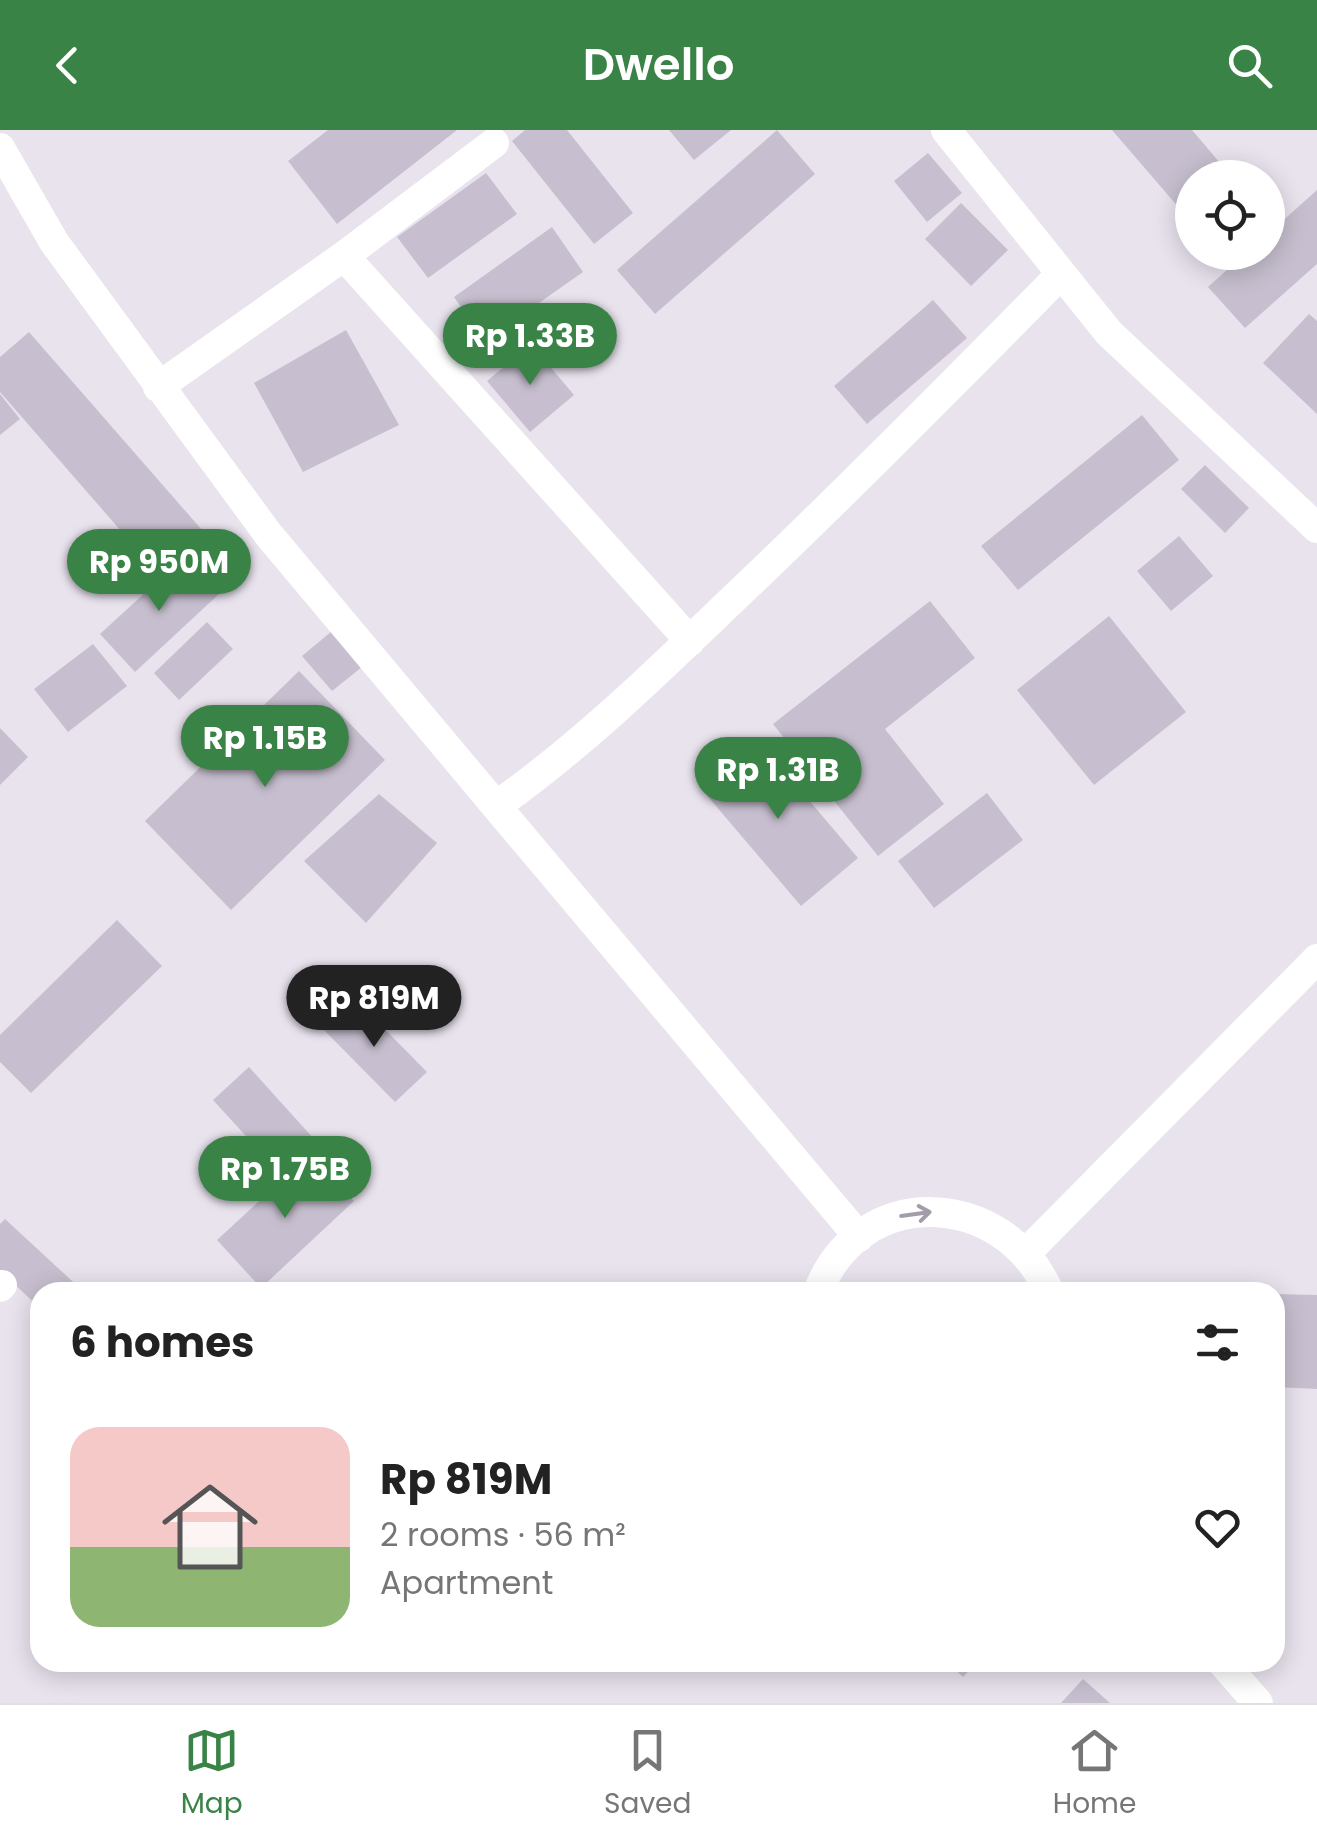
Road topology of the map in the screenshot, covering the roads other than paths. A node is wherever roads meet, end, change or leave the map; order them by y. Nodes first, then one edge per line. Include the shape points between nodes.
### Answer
1 (946, 130) edge
2 (494, 143) dead end
3 (0, 148) edge
4 (344, 256) junction
5 (1060, 275) junction
6 (158, 387) junction
7 (1317, 528) edge
8 (690, 640) junction
9 (496, 806) junction
10 (1317, 959) edge
11 (859, 1237) junction
12 (1026, 1254) junction
13 (823, 1282) edge
14 (1045, 1282) edge
15 (1231, 1672) edge
16 (1258, 1703) edge

1 - 5 street
2 - 4 street
3 - 6 street via 54,242
4 - 6 street
4 - 8 street
5 - 7 street via 1109,333
5 - 8 street
6 - 9 street via 318,597
8 - 9 street
9 - 11 street
10 - 12 street
11 -> 12 street via 894,1217 942,1211 988,1224
11 - 13 street
12 - 14 street
15 - 16 street

